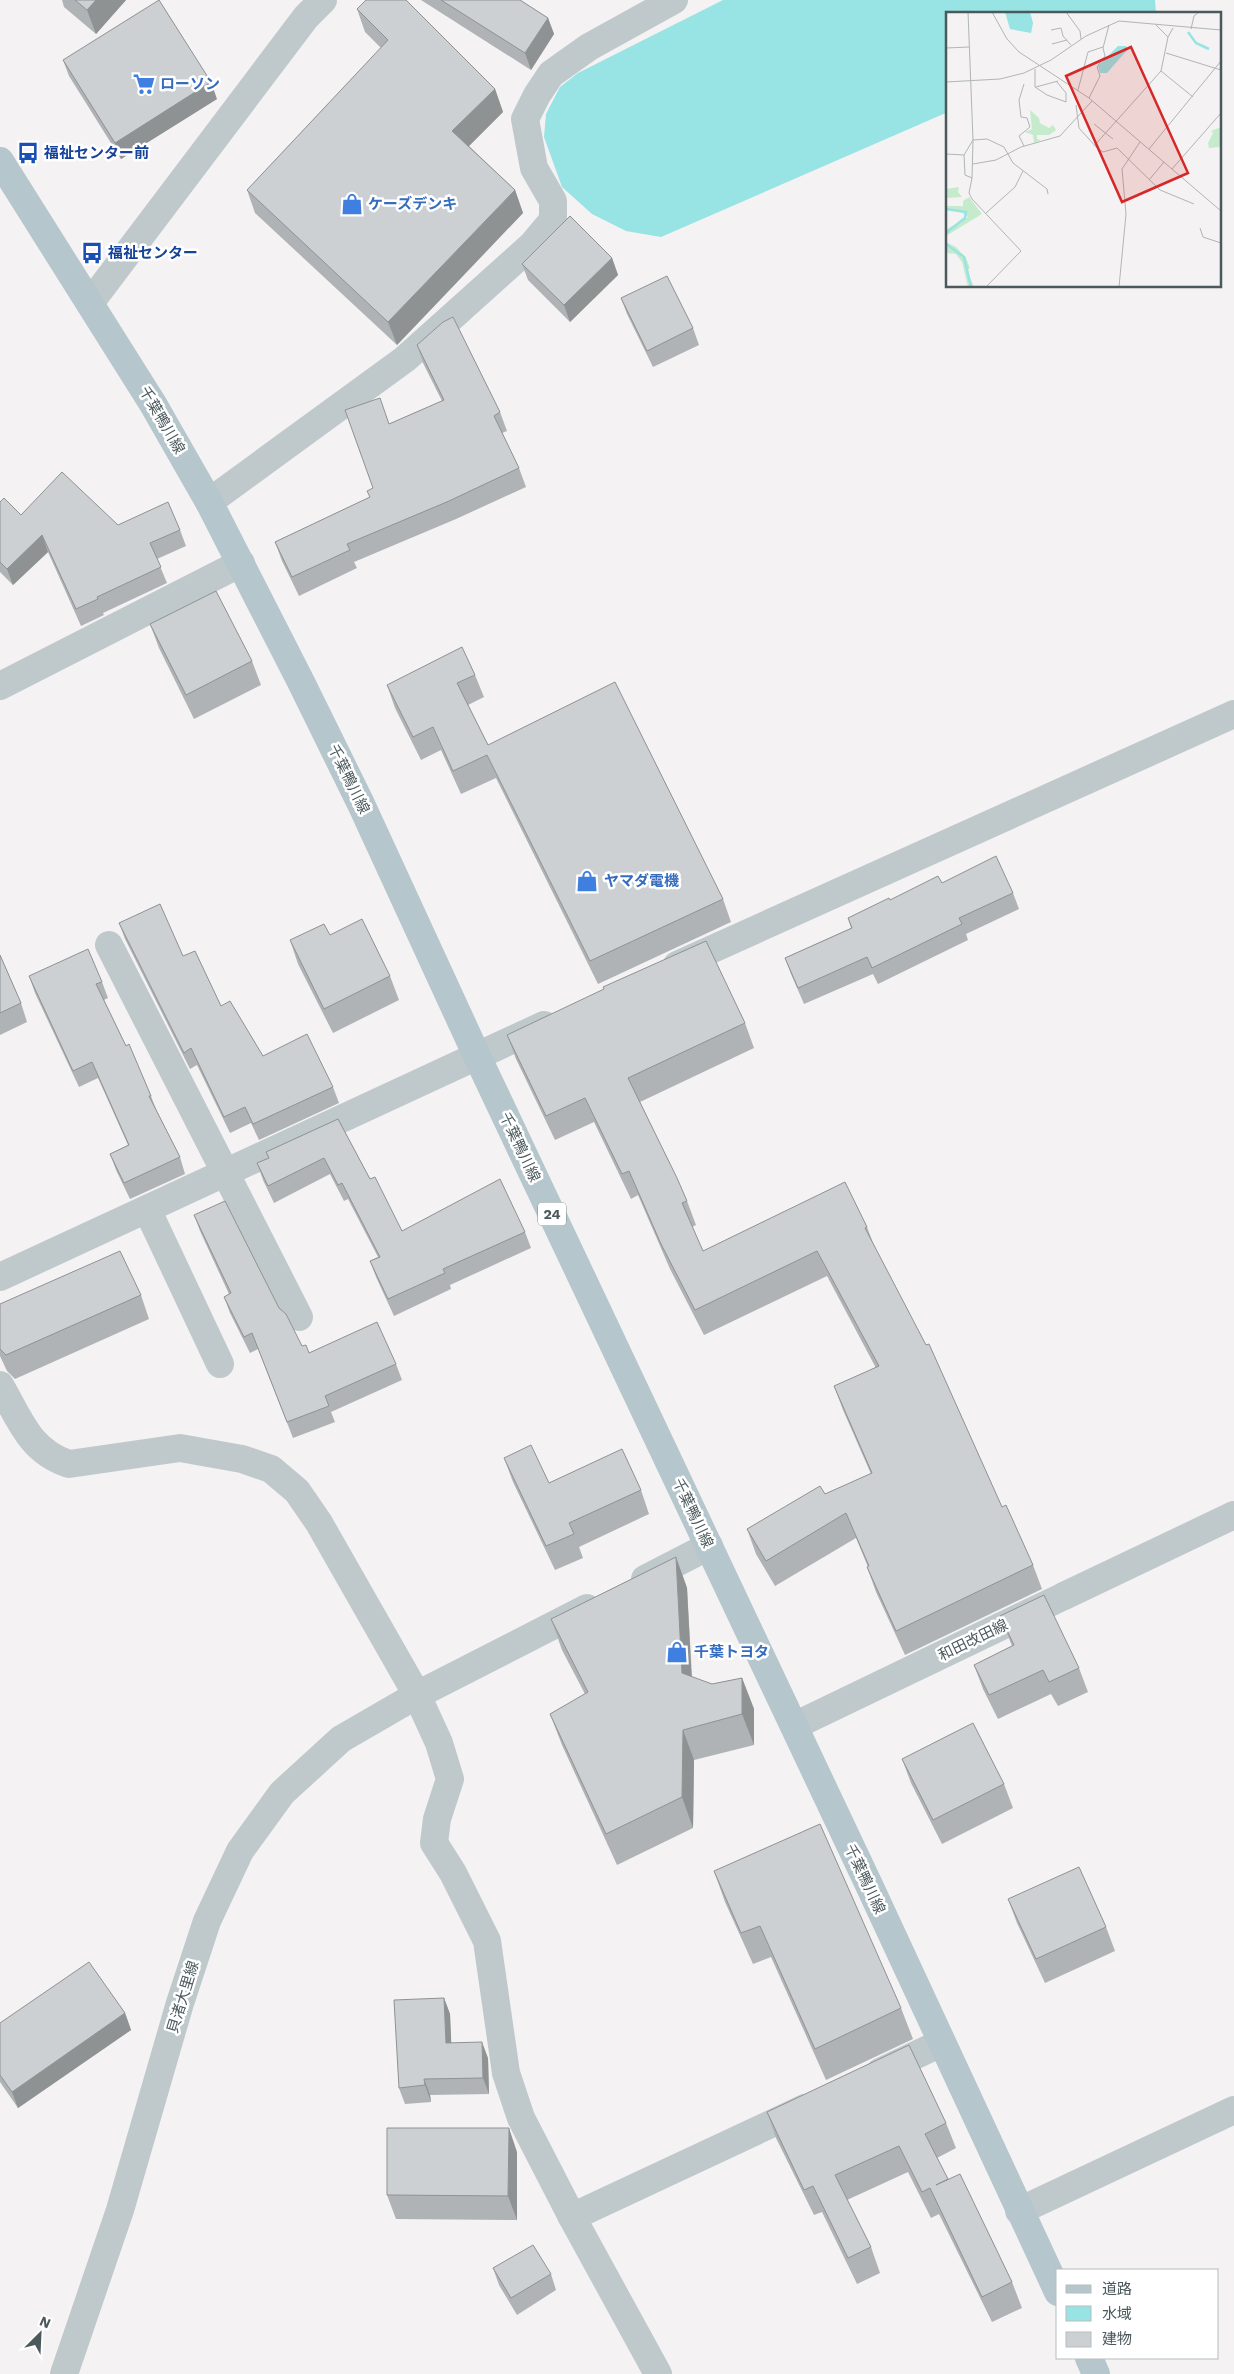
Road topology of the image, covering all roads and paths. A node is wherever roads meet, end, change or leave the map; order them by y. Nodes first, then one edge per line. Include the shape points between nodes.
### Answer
1 (323, 0) edge
2 (674, 0) edge
3 (0, 161) edge
4 (90, 303) junction
5 (208, 502) junction
6 (241, 563) junction
7 (0, 686) edge
8 (1234, 714) edge
9 (109, 945) dead end
10 (657, 974) edge
11 (567, 1015) edge
12 (477, 1056) junction
13 (226, 1172) junction
14 (147, 1208) junction
15 (0, 1277) edge
16 (299, 1317) dead end
17 (220, 1364) dead end
18 (0, 1385) edge
19 (1234, 1515) edge
20 (708, 1546) junction
21 (417, 1695) junction
22 (794, 1726) junction
23 (941, 2043) junction
24 (862, 2081) edge
25 (826, 2098) edge
26 (1234, 2110) edge
27 (1019, 2211) junction
28 (572, 2217) junction
29 (1056, 2288) edge
30 (1089, 2359) edge
31 (64, 2374) edge
32 (658, 2374) edge
33 (1096, 2374) edge

1 - 4 street via 306,17
2 - 5 street via 589,47 551,74 537,95 525,119 534,168 553,201 553,220 532,245 405,359
3 - 4 main road, 千葉鴨川線 / 24
4 - 5 main road, 千葉鴨川線 / 24 via 153,404
5 - 6 main road, 千葉鴨川線 / 24
6 - 7 street
6 - 12 main road, 千葉鴨川線 / 24 via 361,804
8 - 10 street
9 - 13 street
11 - 12 street
12 - 13 street
12 - 20 main road, 千葉鴨川線 / 24
13 - 14 street
13 - 16 street
14 - 15 street
14 - 17 street
18 - 21 street via 34,1444 53,1459 69,1464 180,1448 242,1459 271,1469 297,1491 319,1523
19 - 22 street, 和田改田線
20 - 21 street, 貝渚大里線
20 - 22 main road, 千葉鴨川線 / 24
21 - 28 street via 439,1742 450,1779 437,1819 434,1843 487,1941 506,2073 521,2118
21 - 31 street, 貝渚大里線 via 341,1739 282,1793 240,1851 207,1921 120,2210
22 - 23 main road, 千葉鴨川線 / 24
23 - 24 street
23 - 27 main road, 千葉鴨川線 / 24
25 - 28 street
26 - 27 street
27 - 29 main road, 千葉鴨川線 / 24
28 - 32 street
30 - 33 main road

